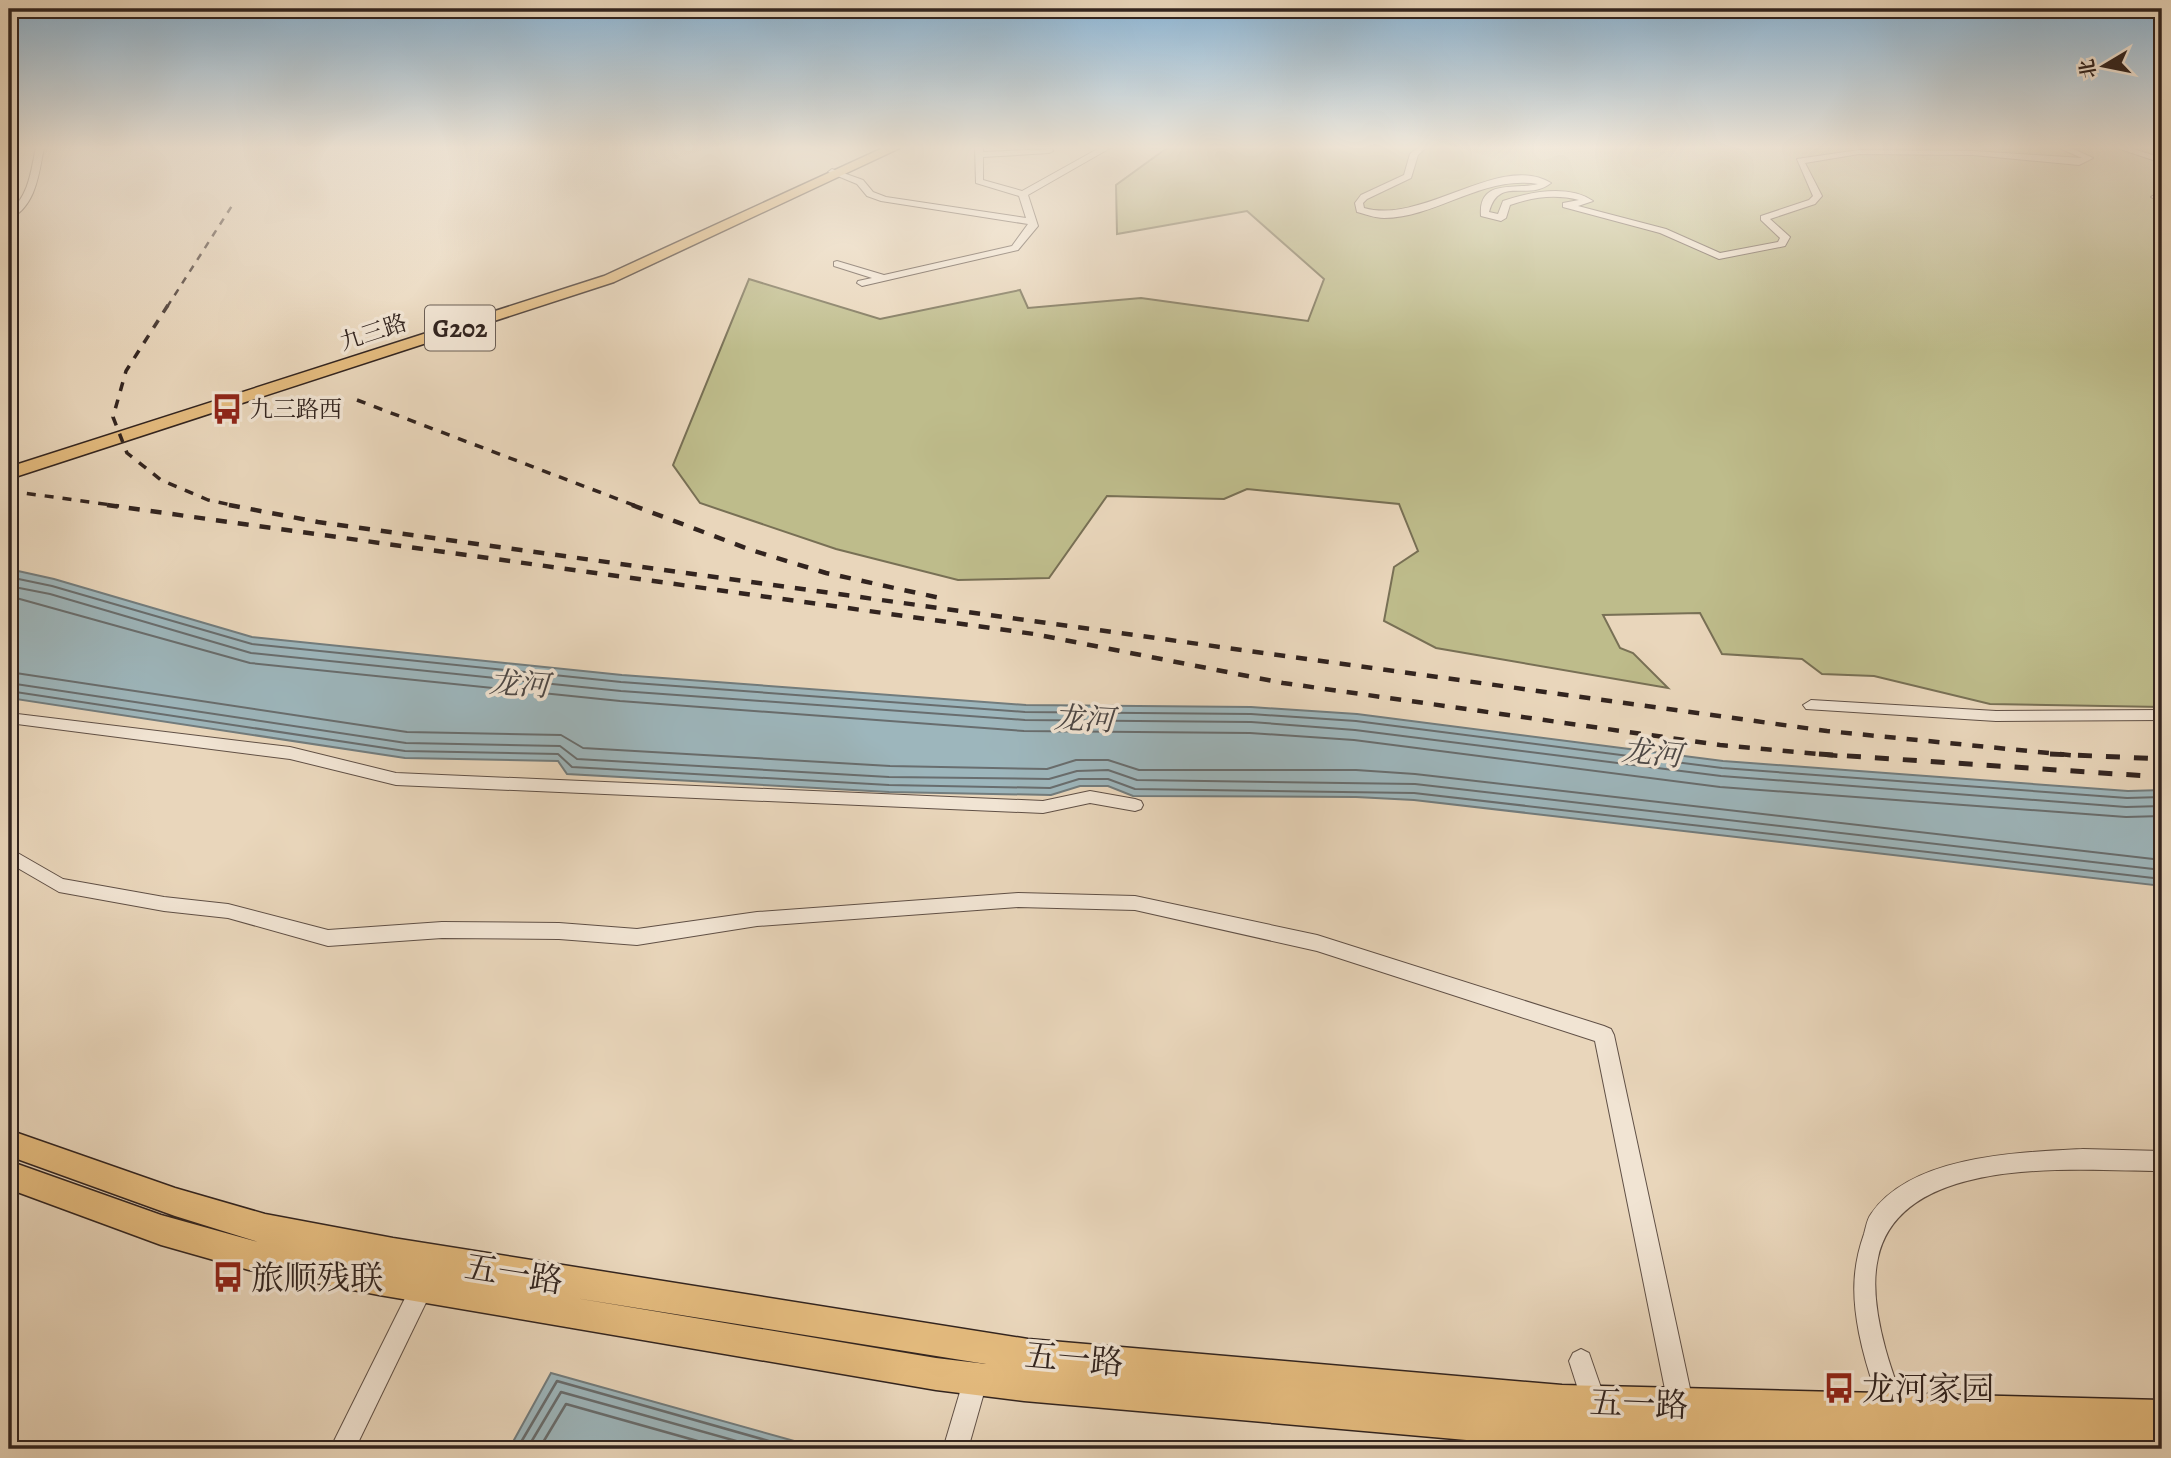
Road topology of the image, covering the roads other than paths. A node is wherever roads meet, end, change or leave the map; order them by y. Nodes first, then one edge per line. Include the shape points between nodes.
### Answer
1 (740, 215) edge
2 (745, 215) edge
3 (988, 215) edge
4 (1031, 215) edge
5 (1372, 215) edge
6 (1395, 215) edge
7 (1603, 215) edge
8 (1773, 215) edge
9 (1033, 222) junction
10 (837, 264) dead end
11 (890, 276) junction
12 (862, 283) dead end
13 (9, 467) edge
14 (9, 473) edge
15 (1811, 705) dead end
16 (2162, 715) edge
17 (9, 718) edge
18 (1135, 805) dead end
19 (9, 855) edge
20 (9, 1143) edge
21 (2162, 1161) edge
22 (9, 1175) edge
23 (430, 1274) junction
24 (1581, 1361) dead end
25 (981, 1364) junction
26 (1594, 1402) junction
27 (1681, 1405) junction
28 (1894, 1410) junction
29 (2162, 1416) edge
30 (1607, 1441) edge
31 (1689, 1442) edge
32 (1907, 1445) edge
33 (2162, 1446) edge
34 (342, 1449) edge
35 (955, 1449) edge

1 - 13 highway, 九三路 / G202 via 603,276
2 - 14 highway, 九三路 / G202 via 609,279
3 - 9 street
4 - 9 street
5 - 6 street
7 - 8 street via 1663,231 1719,256 1782,244 1785,237 1764,218
9 - 11 street via 1016,248
10 - 11 street via 865,274
11 - 12 street
15 - 16 street via 1997,716
17 - 18 street via 290,753 396,779 1043,807 1090,797
19 - 27 street via 59,885 228,911 328,938 442,930 638,937 757,919 1018,900 1135,904 1317,943 1604,1035
20 - 23 main road, 五一路 via 175,1202
21 - 28 street via 1996,1165 1954,1173 1921,1186 1896,1204 1875,1228 1866,1257 1865,1293 1878,1367
22 - 23 main road, 五一路 via 161,1230 237,1251
23 - 25 main road, 五一路
23 - 34 street
24 - 26 street
25 - 26 main road, 五一路
25 - 30 main road, 五一路
25 - 35 street
26 - 27 main road, 五一路
26 - 30 street
27 - 28 main road, 五一路
27 - 31 street
28 - 29 main road, 五一路
28 - 32 street
30 - 31 main road, 五一路
31 - 32 main road, 五一路
32 - 33 main road, 五一路

